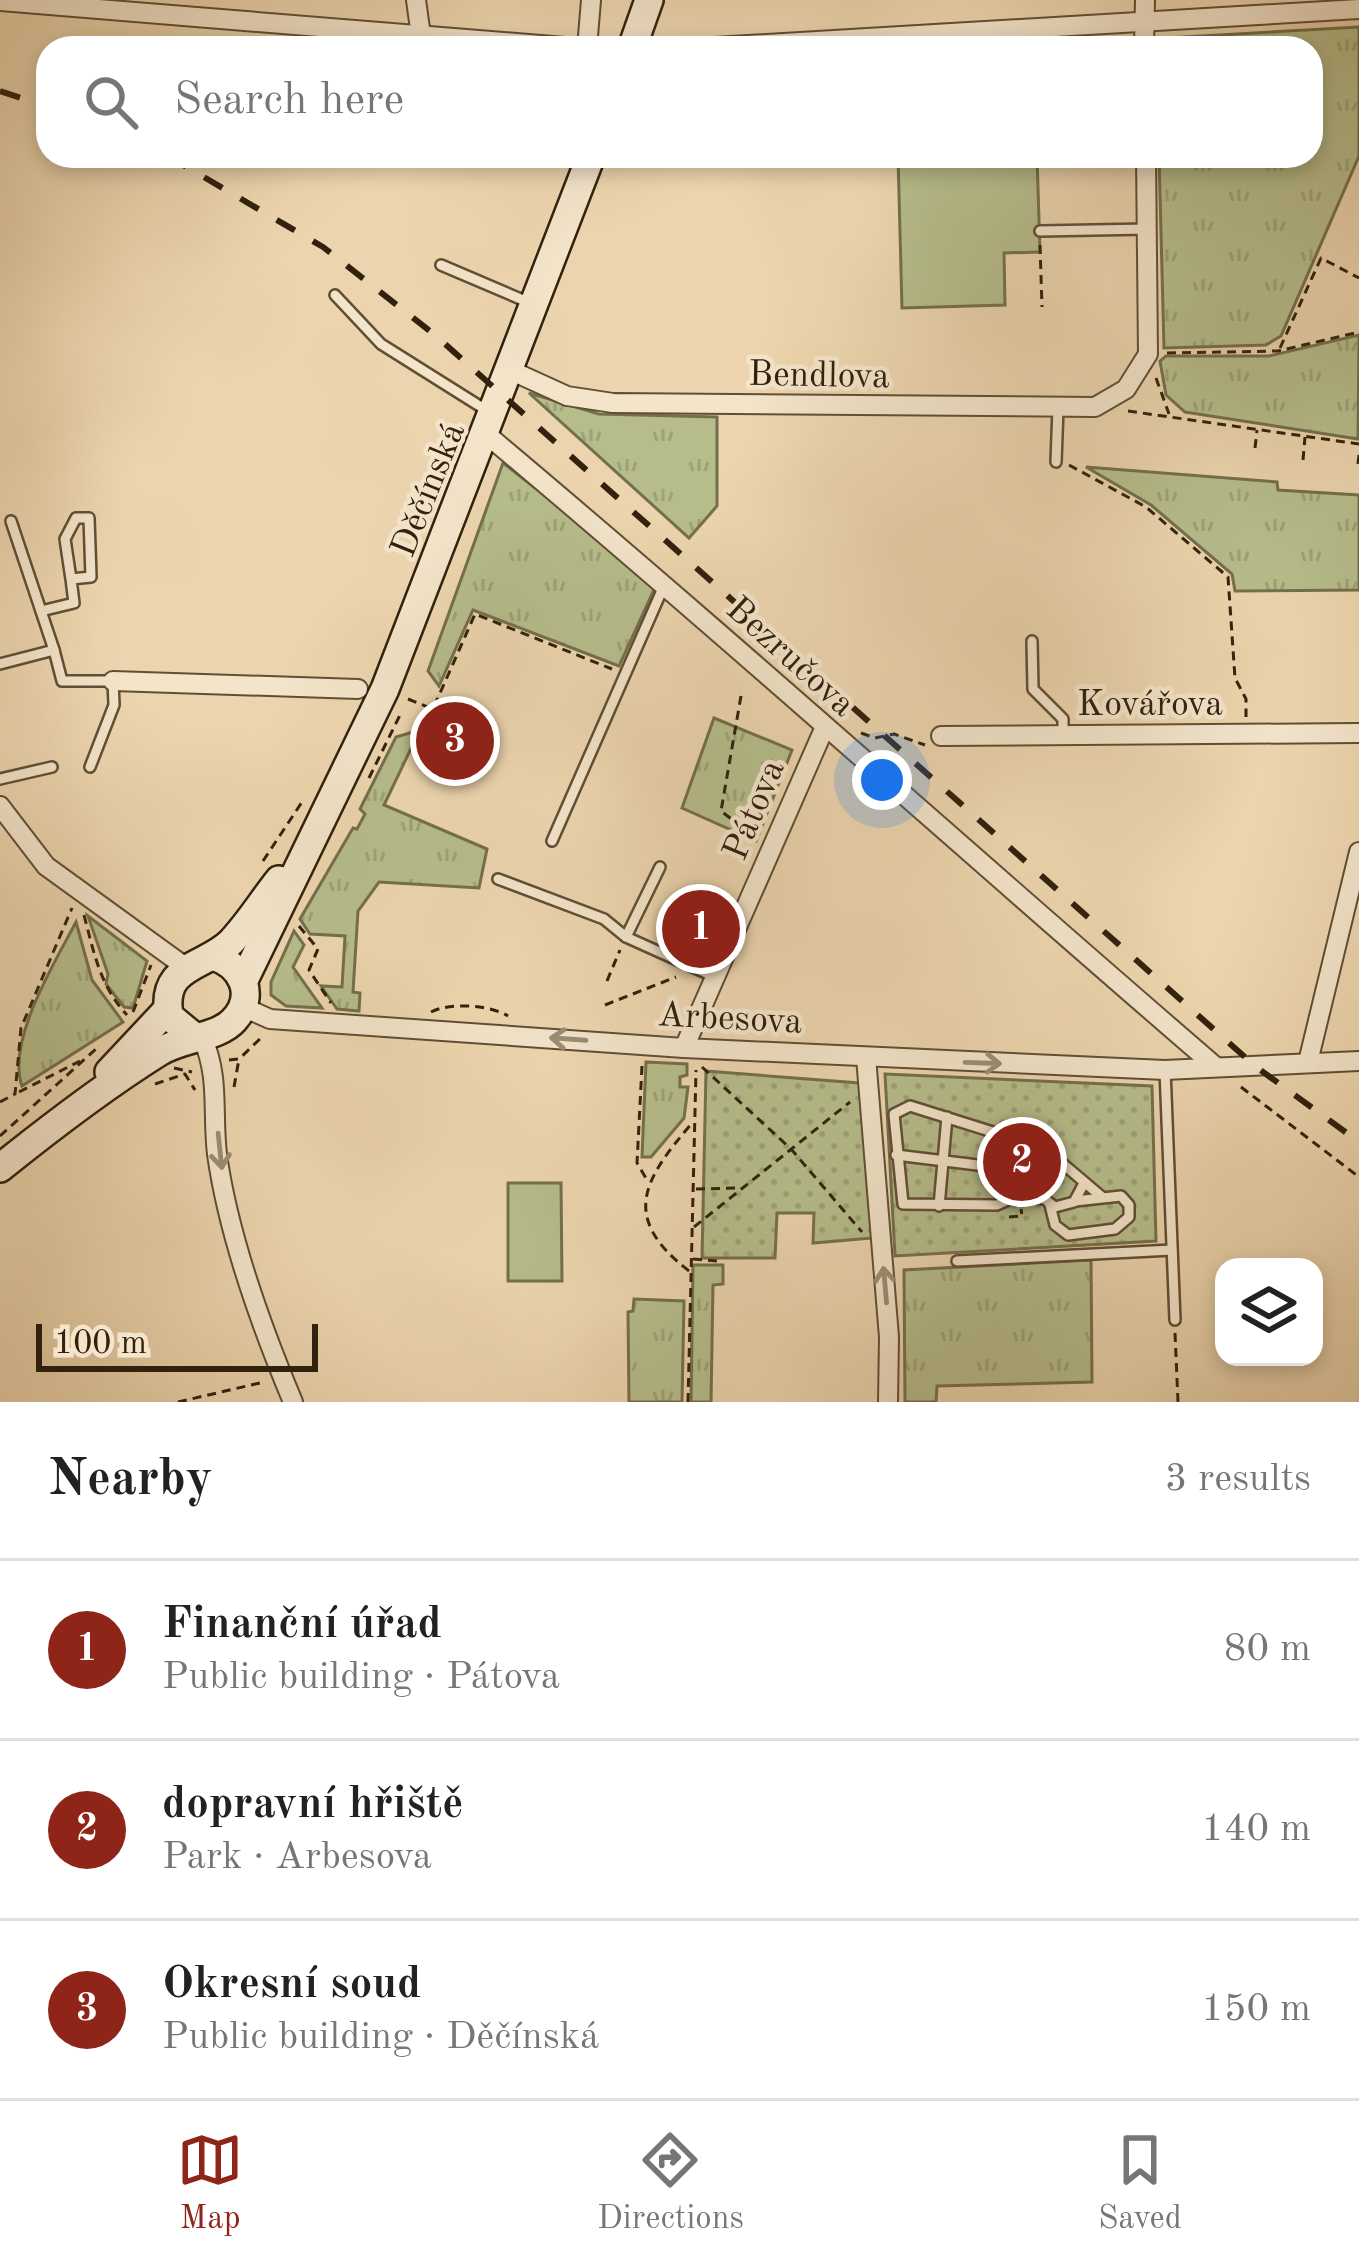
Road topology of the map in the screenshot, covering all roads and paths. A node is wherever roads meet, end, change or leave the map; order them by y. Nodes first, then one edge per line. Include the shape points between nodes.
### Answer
1 (416, 0) edge
2 (591, 0) edge
3 (650, 0) edge
4 (1145, 0) edge
5 (0, 1) edge
6 (1359, 9) edge
7 (1143, 21) junction
8 (422, 35) junction
9 (434, 36) edge
10 (588, 36) edge
11 (636, 36) edge
12 (895, 36) edge
13 (1144, 36) edge
14 (586, 168) edge
15 (1146, 168) edge
16 (1147, 229) junction
17 (1040, 231) joint
18 (441, 265) dead end
19 (1359, 278) edge
20 (335, 295) dead end
21 (534, 306) junction
22 (1042, 307) dead end
23 (1359, 332) edge
24 (1278, 351) junction
25 (1160, 353) dead end
26 (1153, 368) dead end
27 (512, 371) junction
28 (1058, 408) junction
29 (1108, 409) dead end
30 (1170, 416) junction
31 (490, 424) junction
32 (1257, 428) junction
33 (1306, 436) junction
34 (1359, 444) edge
35 (1255, 448) dead end
36 (1359, 455) edge
37 (1304, 460) dead end
38 (1056, 462) joint
39 (1358, 464) edge
40 (10, 521) dead end
41 (71, 579) junction
42 (666, 583) junction
43 (40, 610) junction
44 (1032, 641) dead end
45 (54, 650) junction
46 (0, 664) edge
47 (625, 674) junction
48 (113, 681) junction
49 (358, 688) dead end
50 (741, 696) dead end
51 (407, 699) dead end
52 (1359, 733) edge
53 (830, 734) junction
54 (1246, 734) junction
55 (1063, 735) junction
56 (941, 736) joint
57 (52, 767) dead end
58 (90, 767) dead end
59 (0, 779) edge
60 (316, 783) dead end
61 (0, 806) edge
62 (309, 841) junction
63 (552, 841) dead end
64 (761, 842) dead end
65 (1359, 852) edge
66 (660, 867) dead end
67 (257, 872) dead end
68 (498, 879) dead end
69 (75, 902) dead end
70 (82, 908) dead end
71 (294, 920) dead end
72 (626, 937) junction
73 (213, 956) junction
74 (173, 958) junction
75 (695, 970) junction
76 (715, 977) junction
77 (607, 981) dead end
78 (243, 993) junction
79 (605, 1005) dead end
80 (168, 1009) junction
81 (338, 1013) dead end
82 (265, 1034) dead end
83 (197, 1036) junction
84 (684, 1048) junction
85 (642, 1058) dead end
86 (866, 1058) junction
87 (1359, 1061) edge
88 (224, 1062) dead end
89 (1308, 1062) junction
90 (1216, 1067) junction
91 (1165, 1070) junction
92 (144, 1088) dead end
93 (865, 1090) junction
94 (15, 1094) junction
95 (199, 1096) dead end
96 (0, 1102) edge
97 (68, 1114) junction
98 (947, 1117) junction
99 (694, 1120) junction
100 (0, 1136) edge
101 (1015, 1141) junction
102 (791, 1149) junction
103 (1039, 1151) junction
104 (896, 1155) junction
105 (941, 1160) junction
106 (1063, 1164) junction
107 (0, 1168) edge
108 (1010, 1168) junction
109 (1042, 1175) junction
110 (1359, 1177) edge
111 (648, 1181) junction
112 (1083, 1186) junction
113 (742, 1188) junction
114 (693, 1189) junction
115 (1102, 1196) junction
116 (1015, 1197) junction
117 (1047, 1202) junction
118 (1071, 1203) junction
119 (939, 1206) junction
120 (693, 1228) junction
121 (1062, 1231) junction
122 (1172, 1250) junction
123 (882, 1256) junction
124 (692, 1259) junction
125 (718, 1261) dead end
126 (957, 1261) dead end
127 (691, 1272) junction
128 (1175, 1319) joint
129 (283, 1378) junction
130 (210, 1395) junction
131 (178, 1402) edge
132 (206, 1402) edge
133 (293, 1402) edge
134 (688, 1402) edge
135 (888, 1402) edge
136 (1178, 1402) edge

1 - 8 street
2 - 10 street
3 - 11 main road
4 - 7 street
5 - 8 street
6 - 7 street
7 - 12 street
7 - 13 street
8 - 9 street
14 - 21 main road, Děčínská
15 - 16 street
16 - 17 lane
16 - 28 street, Bendlova via 1148,354 1126,389 1095,407
17 - 22 path
18 - 21 lane
19 - 24 path via 1322,257
20 - 31 lane via 382,344 414,360
21 - 27 main road, Děčínská
23 - 24 path
24 - 25 path
26 - 30 path
27 - 28 street, Bendlova via 567,396 613,404
27 - 31 main road, Děčínská
28 - 38 lane
29 - 30 path
30 - 32 path
31 - 42 street, Bezručova
31 - 62 main road, Děčínská via 386,689
32 - 33 path
32 - 35 path
33 - 34 path
33 - 37 path
36 - 39 path
38 - 54 path via 1088,471 1146,507 1228,577
40 - 43 lane
41 - 41 lane via 91,577 89,518 76,518 65,539
41 - 43 lane via 74,603
42 - 47 lane
42 - 53 street, Bezručova
43 - 45 lane
44 - 55 lane via 1033,689 1063,719
45 - 46 lane
45 - 48 lane via 62,681
47 - 51 path via 475,614 433,709
47 - 63 lane
48 - 49 street
48 - 58 lane via 114,705
50 - 64 path via 721,811
52 - 54 street, Kovářova
53 - 56 path via 894,734 926,745
53 - 76 street, Pátova
53 - 90 street, Bezručova
54 - 55 street, Kovářova
55 - 56 street, Kovářova
57 - 59 lane
60 - 67 path
61 - 74 street via 46,866
62 - 73 main road, Děčínská
62 - 78 main road, Děčínská
65 - 89 street
66 - 72 lane
68 - 72 lane via 604,920
69 - 94 path via 21,1028
70 - 74 path via 98,971 130,1019
71 - 81 path via 318,950 309,970
72 - 75 lane
72 - 77 path
73 - 74 main road, Děčínská
73 - 78 main road via 234,965
74 - 80 main road, Děčínská
75 - 76 lane
75 - 79 path
76 - 84 street, Pátova
78 - 83 main road, Děčínská via 228,1027
84 -> 78 street, Arbesova via 270,1019
80 - 83 main road via 176,1027
80 - 97 main road, Děčínská
82 - 88 path
83 - 97 main road, Děčínská
83 -> 129 street via 217,1081 217,1154
84 - 86 street, Arbesova
85 - 111 path via 638,1163
86 -> 91 street, Arbesova
86 - 93 street
87 - 89 street, Arbesova
89 - 90 street, Arbesova
90 - 91 street, Arbesova
90 - 110 path
91 - 122 lane
92 - 95 path via 185,1074
93 - 102 path
93 - 123 street
94 - 96 path
94 - 100 path via 87,1058
97 - 107 main road, Děčínská
98 - 101 lane
98 - 104 lane via 902,1106 894,1114
98 - 105 lane
99 - 102 path via 696,1062
99 - 111 path
99 - 114 path
101 - 103 lane
101 - 108 lane
102 - 113 path
102 - 123 path
103 - 106 lane
103 - 109 lane
104 - 105 lane
104 - 119 lane via 903,1204
105 - 108 lane
105 - 119 lane
106 - 109 lane
106 - 112 lane
108 - 116 lane
109 - 116 lane
109 - 117 lane
111 - 127 path via 648,1227
112 - 115 lane
112 - 118 lane
113 - 114 path
113 - 120 path
114 - 120 path
115 - 118 lane
115 - 121 lane via 1127,1199 1125,1224 1082,1236
116 - 117 lane
116 - 119 lane
117 - 118 lane
117 - 121 lane
118 - 121 lane
120 - 124 path
122 - 126 lane
122 - 128 lane
135 -> 123 street
124 - 125 path
124 - 127 path
127 - 134 path
128 - 136 path
129 - 130 path
129 - 133 street
130 - 131 path
130 - 132 path

